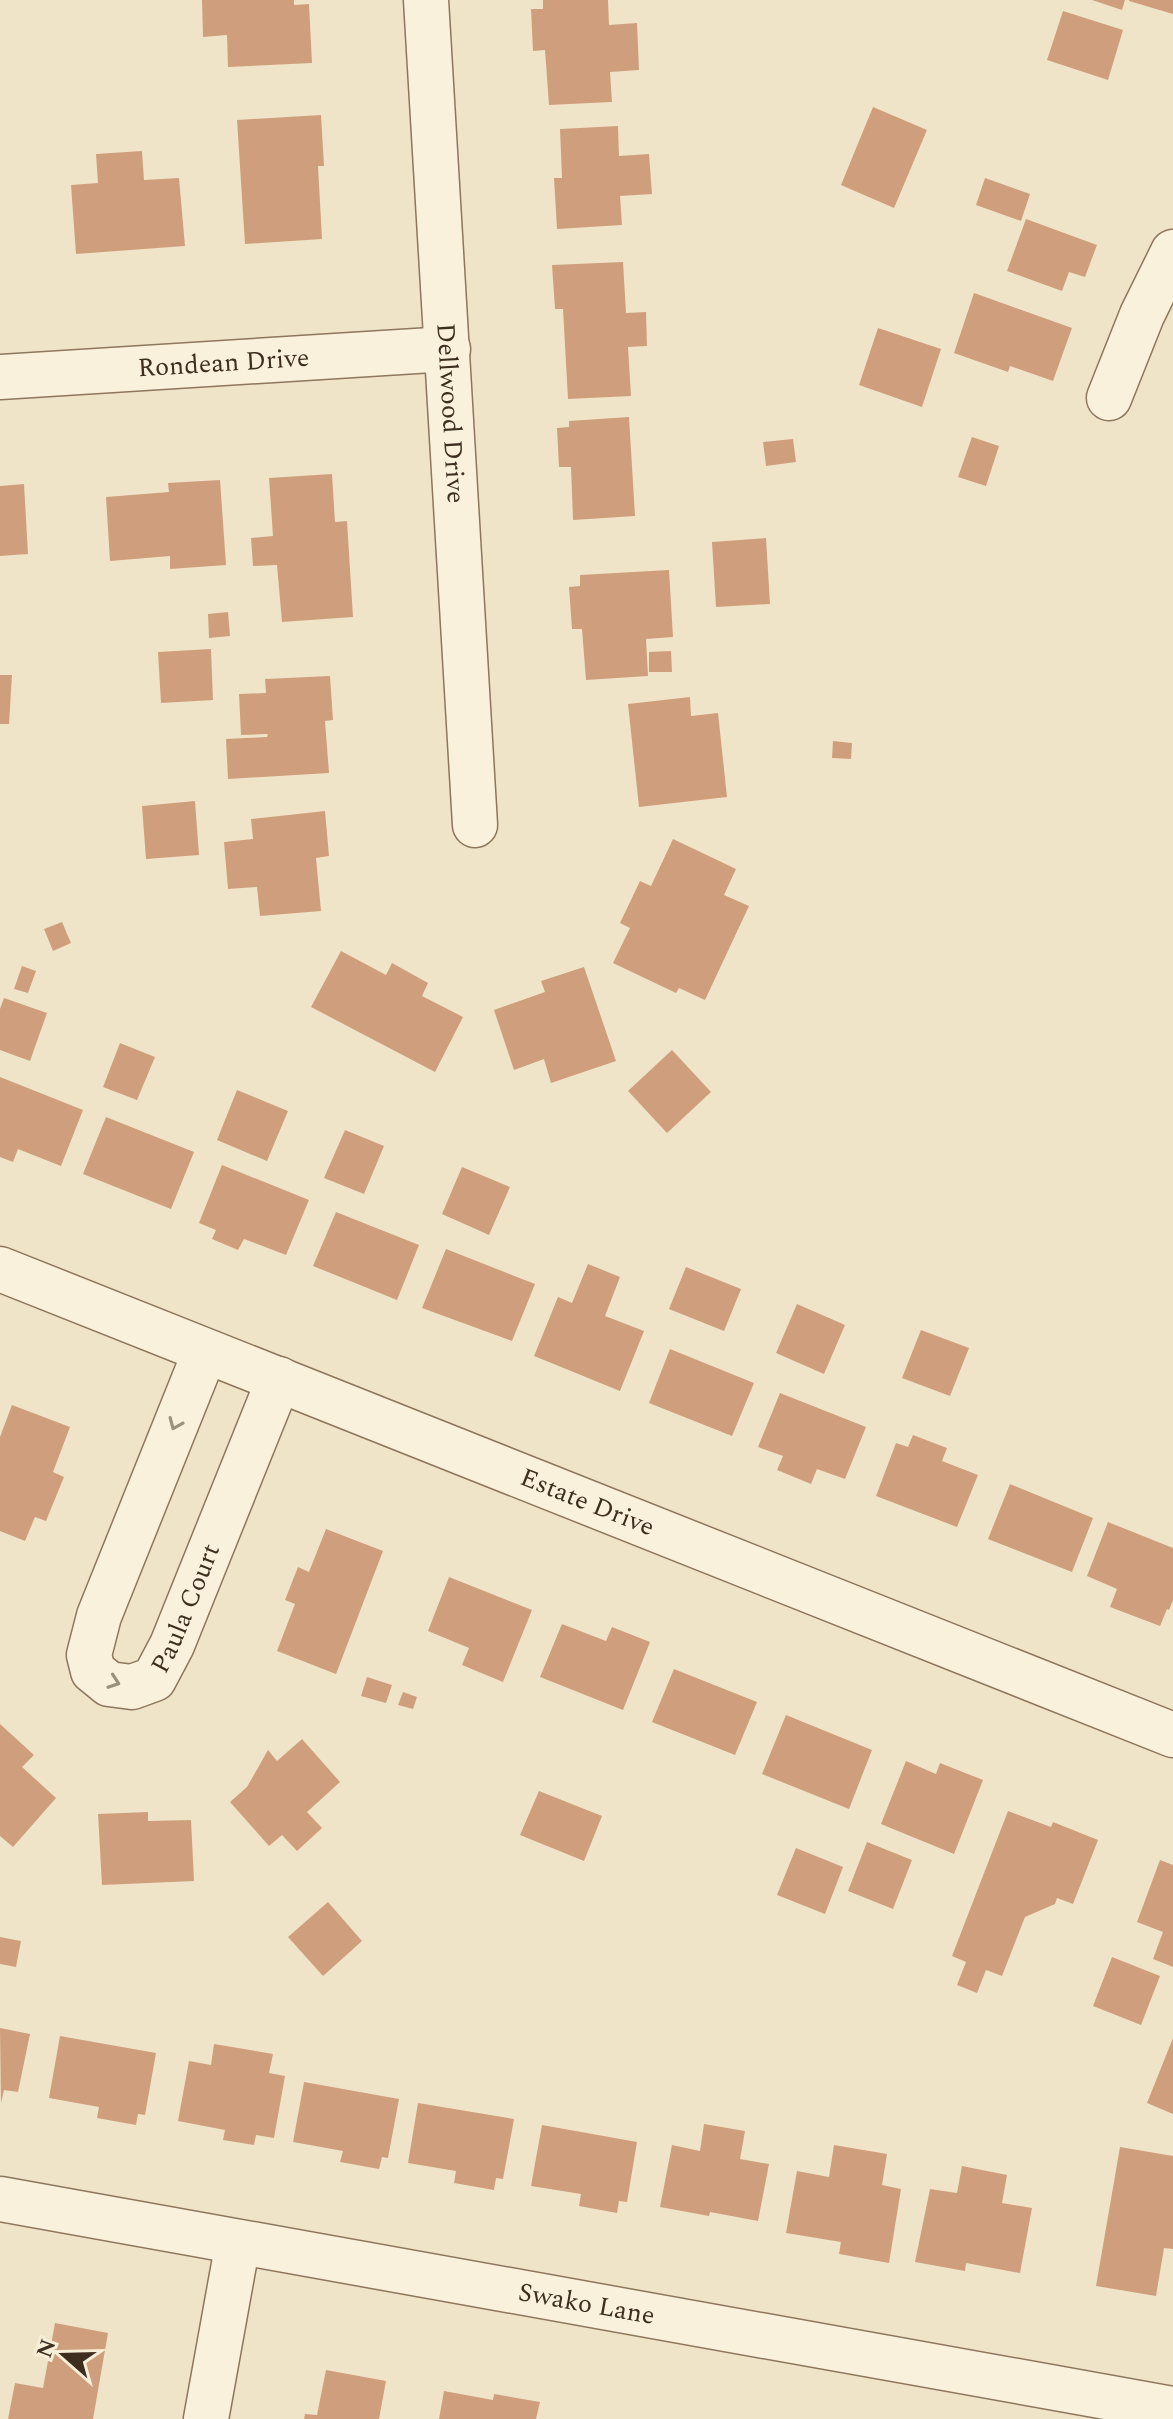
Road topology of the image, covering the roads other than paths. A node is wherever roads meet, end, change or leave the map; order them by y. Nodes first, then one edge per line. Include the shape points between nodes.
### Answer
1 (426, 0) edge
2 (1173, 252) edge
3 (448, 349) junction
4 (0, 377) edge
5 (1109, 398) dead end
6 (475, 825) dead end
7 (0, 1269) edge
8 (205, 1352) junction
9 (279, 1379) junction
10 (1173, 1735) edge
11 (0, 2199) edge
12 (238, 2242) junction
13 (1173, 2409) edge
14 (206, 2419) edge

1 - 3 street, Dellwood Drive
2 - 5 street
3 - 4 street, Rondean Drive
3 - 6 street, Dellwood Drive
7 - 8 street, Estate Drive
8 - 9 street, Estate Drive
8 -> 9 street, Paula Court via 99,1616 89,1655 93,1671 109,1684 132,1687 154,1679
9 - 10 street, Estate Drive
11 - 12 street, Swako Lane
12 - 13 street, Swako Lane
12 - 14 street

